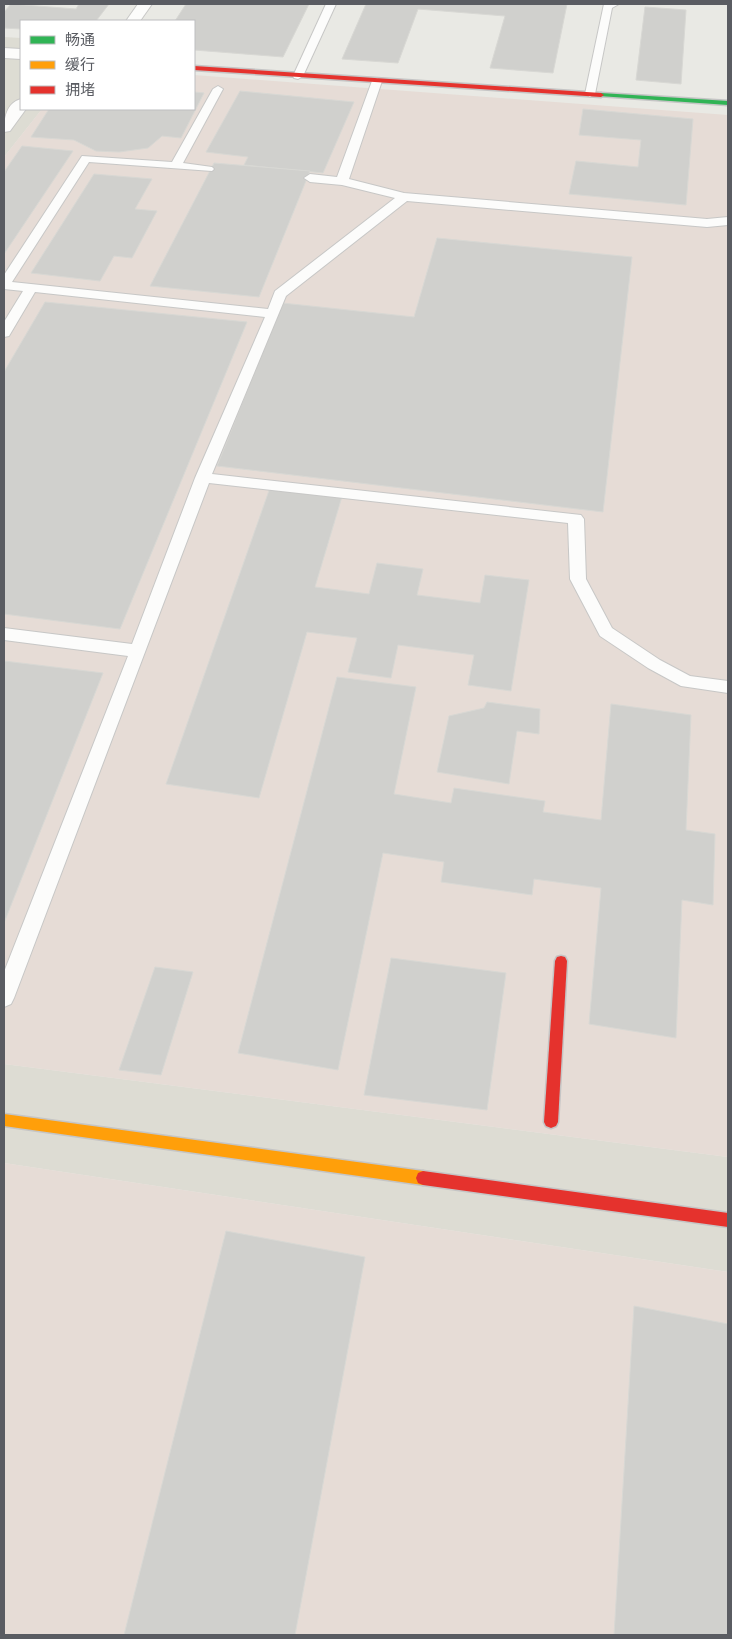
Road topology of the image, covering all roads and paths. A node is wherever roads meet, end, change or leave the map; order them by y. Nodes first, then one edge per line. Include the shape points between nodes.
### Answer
1 (145, 4) edge
2 (331, 4) edge
3 (609, 5) edge
4 (134, 20) edge
5 (4, 53) edge
6 (20, 54) edge
7 (195, 68) edge
8 (298, 76) junction
9 (377, 81) junction
10 (218, 89) dead end
11 (590, 94) junction
12 (728, 103) edge
13 (20, 105) edge
14 (4, 127) edge
15 (176, 166) junction
16 (208, 169) dead end
17 (310, 178) dead end
18 (342, 181) junction
19 (404, 197) junction
20 (728, 221) edge
21 (4, 285) edge
22 (31, 288) junction
23 (273, 314) junction
24 (4, 333) edge
25 (202, 478) junction
26 (4, 634) edge
27 (138, 651) junction
28 (728, 687) edge
29 (561, 961) dead end
30 (4, 998) edge
31 (4, 1120) edge
32 (551, 1122) dead end
33 (728, 1220) edge

1 - 4 street
2 - 8 lane
3 - 11 lane
5 - 6 street
7 - 8 street
8 - 9 street
9 - 11 street
9 - 18 lane
10 - 15 lane
11 - 12 street
13 - 14 street
15 - 16 lane
15 - 21 lane via 86,158
17 - 18 lane
18 - 19 lane
19 - 20 lane via 707,223
19 - 23 lane via 280,294
21 - 22 lane
22 - 23 lane
22 - 24 lane
23 - 25 lane
25 - 27 lane
25 - 28 lane via 576,519 578,579 606,632 687,682
26 - 27 lane
27 - 30 lane
29 - 32 street
31 - 33 street

